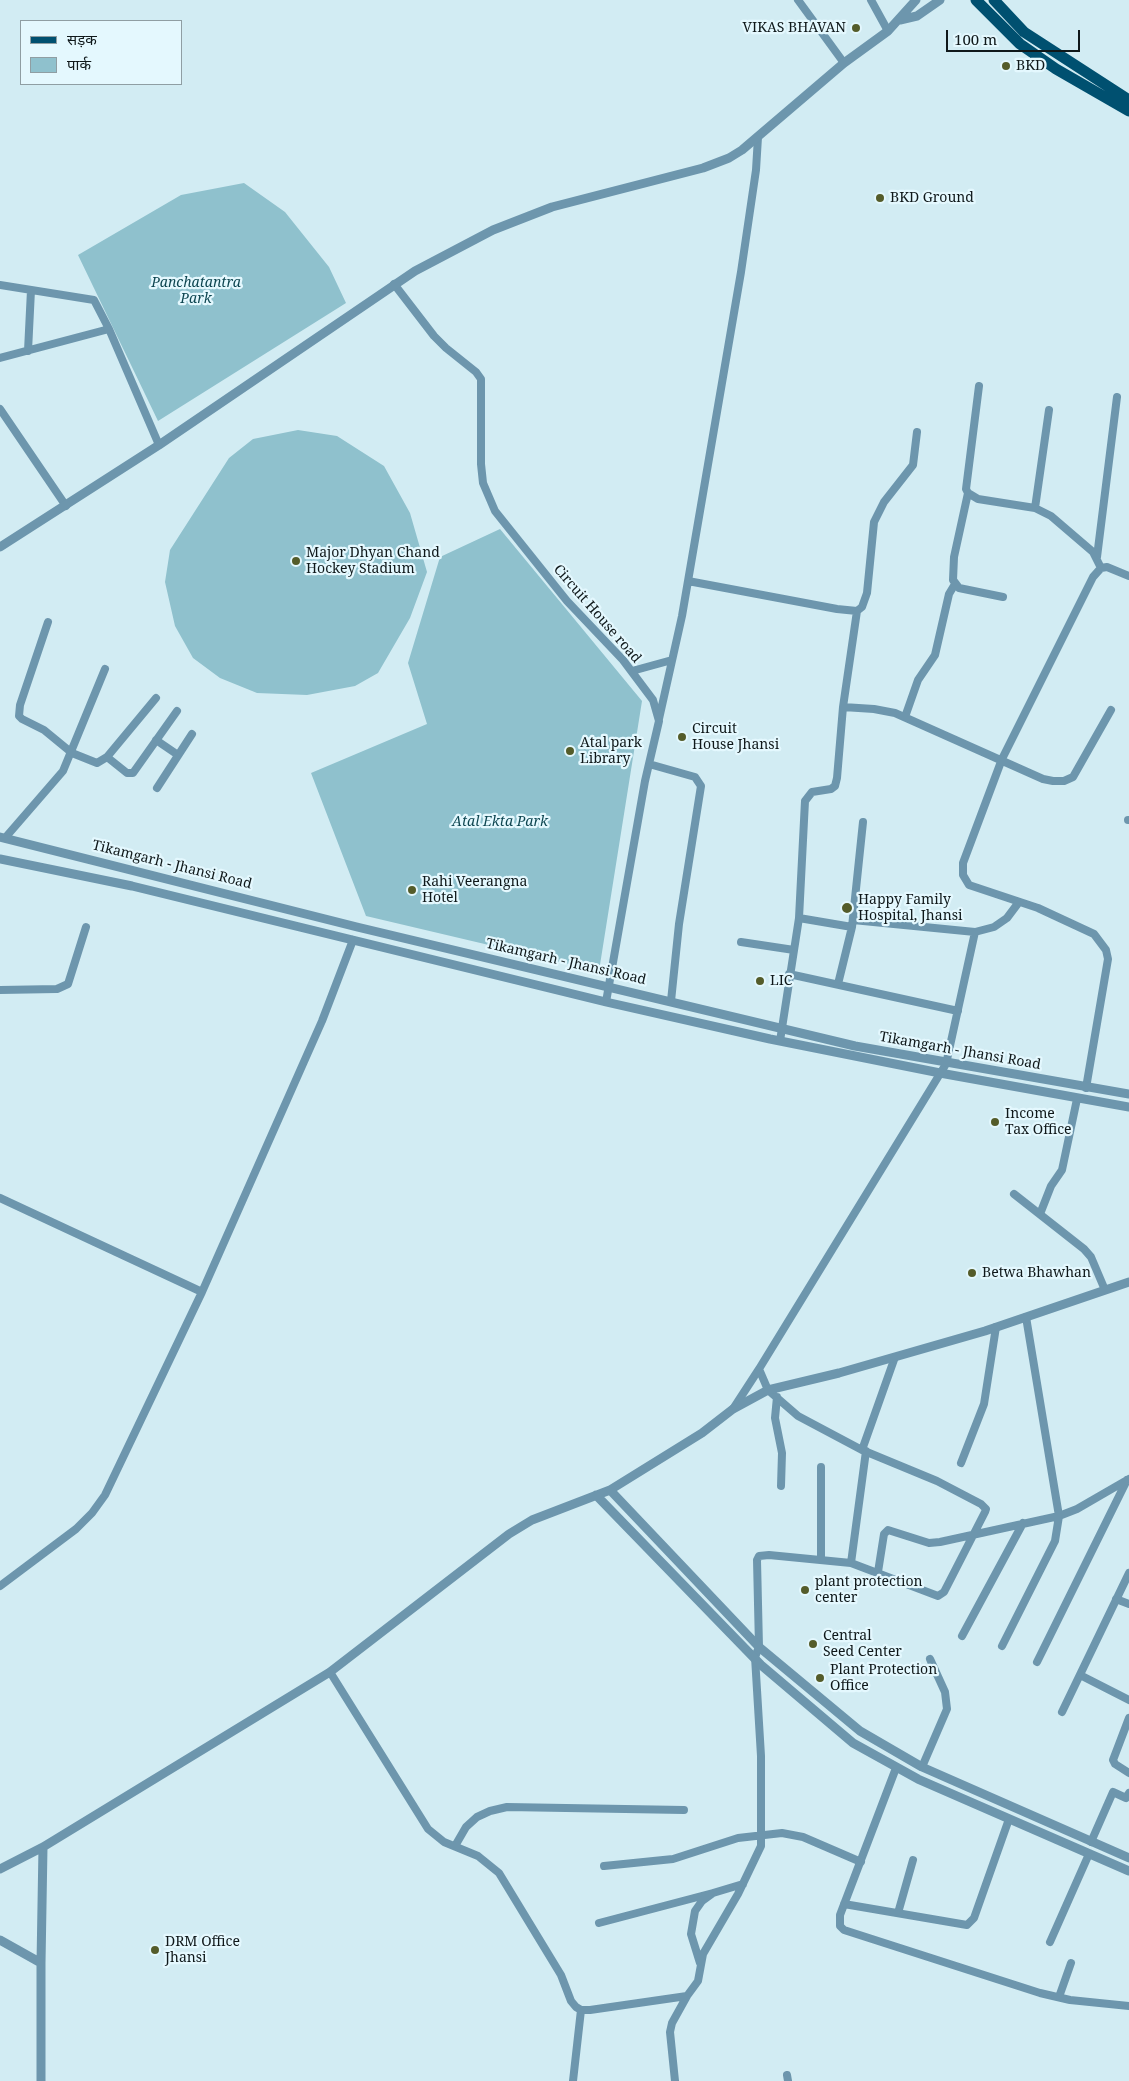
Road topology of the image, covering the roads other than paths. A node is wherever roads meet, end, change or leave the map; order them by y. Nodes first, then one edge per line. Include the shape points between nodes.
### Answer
1 (798, 0) edge
2 (871, 0) edge
3 (916, 0) edge
4 (940, 0) edge
5 (976, 0) edge
6 (994, 0) edge
7 (900, 20) junction
8 (888, 31) junction
9 (844, 63) junction
10 (1129, 100) edge
11 (1129, 111) edge
12 (758, 137) junction
13 (394, 284) junction
14 (0, 285) edge
15 (31, 290) junction
16 (109, 329) junction
17 (28, 351) junction
18 (0, 358) edge
19 (979, 386) dead end
20 (1117, 397) dead end
21 (0, 408) edge
22 (1049, 410) dead end
23 (917, 432) dead end
24 (159, 446) junction
25 (968, 493) junction
26 (66, 506) junction
27 (1035, 508) junction
28 (0, 547) edge
29 (1097, 557) junction
30 (1101, 568) junction
31 (1129, 576) edge
32 (688, 581) junction
33 (954, 584) junction
34 (1003, 597) dead end
35 (857, 611) junction
36 (48, 622) dead end
37 (672, 660) junction
38 (105, 670) dead end
39 (632, 671) junction
40 (156, 698) dead end
41 (843, 707) junction
42 (1111, 710) dead end
43 (176, 711) dead end
44 (905, 717) junction
45 (659, 721) junction
46 (192, 734) dead end
47 (156, 740) junction
48 (72, 753) junction
49 (178, 755) junction
50 (107, 757) junction
51 (1002, 759) junction
52 (649, 764) junction
53 (157, 788) dead end
54 (863, 822) dead end
55 (2, 838) edge
56 (0, 859) edge
57 (1019, 902) junction
58 (277, 906) junction
59 (799, 918) junction
60 (274, 922) junction
61 (853, 924) junction
62 (86, 927) dead end
63 (975, 932) junction
64 (353, 940) junction
65 (741, 942) dead end
66 (794, 950) junction
67 (789, 974) junction
68 (838, 984) junction
69 (609, 985) junction
70 (0, 990) edge
71 (671, 1001) junction
72 (606, 1002) junction
73 (958, 1011) junction
74 (782, 1029) junction
75 (780, 1041) junction
76 (946, 1064) junction
77 (940, 1074) junction
78 (1086, 1088) junction
79 (1110, 1091) junction
80 (1129, 1094) edge
81 (1077, 1099) junction
82 (1109, 1104) junction
83 (1129, 1107) edge
84 (1014, 1194) dead end
85 (0, 1198) edge
86 (1040, 1214) junction
87 (1129, 1282) edge
88 (1105, 1290) junction
89 (202, 1292) junction
90 (1026, 1317) junction
91 (996, 1327) junction
92 (895, 1357) junction
93 (759, 1368) junction
94 (768, 1390) junction
95 (777, 1398) junction
96 (733, 1409) junction
97 (864, 1450) junction
98 (961, 1463) dead end
99 (821, 1467) dead end
100 (1128, 1479) edge
101 (781, 1486) dead end
102 (610, 1490) junction
103 (596, 1495) junction
104 (1059, 1516) junction
105 (1023, 1522) junction
106 (972, 1535) junction
107 (821, 1560) junction
108 (852, 1563) junction
109 (878, 1572) junction
110 (1129, 1573) edge
111 (0, 1586) edge
112 (1116, 1599) junction
113 (1129, 1604) edge
114 (962, 1636) dead end
115 (1002, 1646) dead end
116 (760, 1647) junction
117 (755, 1657) junction
118 (930, 1658) dead end
119 (1038, 1662) dead end
120 (330, 1672) junction
121 (1080, 1675) junction
122 (1129, 1700) edge
123 (1062, 1712) dead end
124 (1129, 1718) edge
125 (922, 1767) junction
126 (896, 1768) junction
127 (1129, 1773) edge
128 (1129, 1793) edge
129 (986, 1794) junction
130 (981, 1808) junction
131 (684, 1810) dead end
132 (1009, 1819) junction
133 (762, 1835) junction
134 (1075, 1835) junction
135 (1091, 1842) junction
136 (454, 1846) junction
137 (1070, 1846) junction
138 (43, 1847) junction
139 (1089, 1854) junction
140 (1129, 1858) edge
141 (913, 1860) dead end
142 (861, 1862) junction
143 (604, 1866) dead end
144 (0, 1869) edge
145 (1129, 1871) edge
146 (743, 1884) junction
147 (713, 1893) junction
148 (844, 1904) junction
149 (898, 1913) junction
150 (599, 1923) dead end
151 (0, 1940) edge
152 (1050, 1942) dead end
153 (41, 1963) junction
154 (1071, 1963) dead end
155 (701, 1965) junction
156 (687, 1996) junction
157 (1058, 1997) junction
158 (1129, 2006) edge
159 (581, 2010) junction
160 (41, 2081) edge
161 (573, 2081) edge
162 (675, 2081) edge

1 - 9 street
2 - 8 street
3 - 7 street via 907,7
4 - 7 street via 917,16
5 - 11 main road via 1020,44
6 - 10 main road via 1024,32
7 - 8 street
8 - 9 street
9 - 12 street
12 - 13 street via 718,163 552,207 517,220
12 - 32 street via 742,272
13 - 24 street
13 - 39 street, Circuit House road via 434,336 481,379 483,483 495,511 567,601
14 - 15 street
15 - 16 street via 94,300
15 - 17 street
16 - 17 street
16 - 24 street
17 - 18 street
19 - 25 street
20 - 29 street
21 - 26 street
22 - 27 street
23 - 35 street via 913,465 884,502 874,522 867,593 862,608
24 - 26 street
25 - 27 street via 978,499
25 - 33 street via 954,557
26 - 28 street
27 - 29 street via 1051,516
29 - 30 street
30 - 31 street via 1112,568
30 - 51 street via 1093,577
32 - 35 street
32 - 37 street
33 - 34 street via 959,588
33 - 44 street via 935,655 918,680
35 - 41 street
36 - 48 street via 19,716 44,730
37 - 39 street
37 - 45 street
38 - 48 street via 80,726
39 - 45 street, Circuit House road via 653,700
40 - 50 street
41 - 44 street via 882,710
41 - 59 street via 835,786 831,790 812,792 805,801
42 - 51 street via 1073,777 1053,781 1035,776
43 - 47 street
44 - 51 street
45 - 52 street
46 - 49 street
47 - 49 street
47 - 50 street via 133,773 127,773
48 - 50 street via 93,763
48 - 55 street via 56,781
49 - 53 street
51 - 57 street via 963,863 963,875 970,885
52 - 69 street
52 - 71 street via 695,777 701,786 679,924
54 - 61 street
55 - 58 street, Tikamgarh - Jhansi Road
56 - 60 street, Tikamgarh - Jhansi Road via 132,886
57 - 63 street via 1007,918 994,927
57 - 78 street via 1094,934 1106,950 1108,959
58 - 60 street
58 - 69 street, Tikamgarh - Jhansi Road
59 - 61 street
59 - 66 street
60 - 64 street, Tikamgarh - Jhansi Road
61 - 63 street
61 - 68 street
62 - 70 street via 68,984 57,989
63 - 73 street
64 - 72 street, Tikamgarh - Jhansi Road
64 - 89 street via 322,1021
65 - 66 street
66 - 67 street
67 - 68 street
67 - 74 street
68 - 73 street
69 - 71 street, Tikamgarh - Jhansi Road
69 - 72 street
71 - 74 street, Tikamgarh - Jhansi Road
72 - 75 street, Tikamgarh - Jhansi Road
73 - 76 street
74 - 75 street
74 - 76 street, Tikamgarh - Jhansi Road
75 - 77 street, Tikamgarh - Jhansi Road
76 - 77 street
76 - 78 street, Tikamgarh - Jhansi Road
77 - 81 street, Tikamgarh - Jhansi Road
77 - 93 street
78 - 79 street, Tikamgarh - Jhansi Road
79 - 80 street, Tikamgarh - Jhansi Road
79 - 82 street
81 - 82 street, Tikamgarh - Jhansi Road
81 - 86 street via 1062,1170 1051,1186
82 - 83 street, Tikamgarh - Jhansi Road
84 - 86 street
85 - 89 street
86 - 88 street via 1091,1257
87 - 88 street
88 - 90 street
89 - 111 street via 101,1501 76,1530
90 - 91 street
90 - 104 street
91 - 92 street
91 - 98 street via 988,1387
92 - 94 street
92 - 97 street
93 - 94 street
93 - 96 street
94 - 95 street
94 - 96 street
95 - 97 street via 798,1416
95 - 101 street via 775,1418 782,1453
96 - 102 street via 702,1433
97 - 106 street via 924,1475 984,1507 986,1512
97 - 108 street
99 - 107 street
100 - 104 street
100 - 119 street
102 - 103 street
102 - 116 street
103 - 117 street
103 - 120 street via 532,1520 509,1534
104 - 105 street
104 - 115 street via 1055,1541
105 - 106 street
105 - 114 street
106 - 109 street via 929,1543 888,1530 884,1534
106 - 109 street via 942,1595 934,1596
107 - 108 street
107 - 116 street via 759,1556
108 - 109 street
110 - 112 street
112 - 113 street
112 - 121 street
116 - 117 street
116 - 125 street via 860,1731
117 - 126 street via 781,1684 853,1743
117 - 133 street
118 - 125 street via 945,1692 947,1709
120 - 136 street via 428,1829
120 - 138 street
121 - 122 street
121 - 123 street
124 - 127 street via 1114,1760
125 - 129 street
126 - 130 street
126 - 142 street
128 - 135 street via 1126,1798 1113,1792
129 - 130 street
129 - 134 street
130 - 132 street
131 - 136 street via 507,1808 477,1817
132 - 137 street
132 - 149 street via 971,1922 960,1924
133 - 142 street via 794,1834
133 - 143 street via 727,1840 673,1859
133 - 146 street via 761,1846
134 - 135 street
134 - 137 street
135 - 140 street
136 - 159 street via 478,1856 499,1873 561,1975 571,2001
137 - 139 street
138 - 144 street
138 - 153 street
139 - 145 street
139 - 152 street
141 - 149 street
142 - 148 street
146 - 147 street
146 - 155 street via 703,1954
147 - 150 street
147 - 155 street via 702,1901 692,1923 691,1934
148 - 149 street
148 - 157 street via 839,1921 844,1930 1004,1983
151 - 153 street
153 - 160 street
154 - 157 street
155 - 156 street via 698,1981
156 - 159 street
156 - 162 street via 670,2032
157 - 158 street
159 - 161 street

